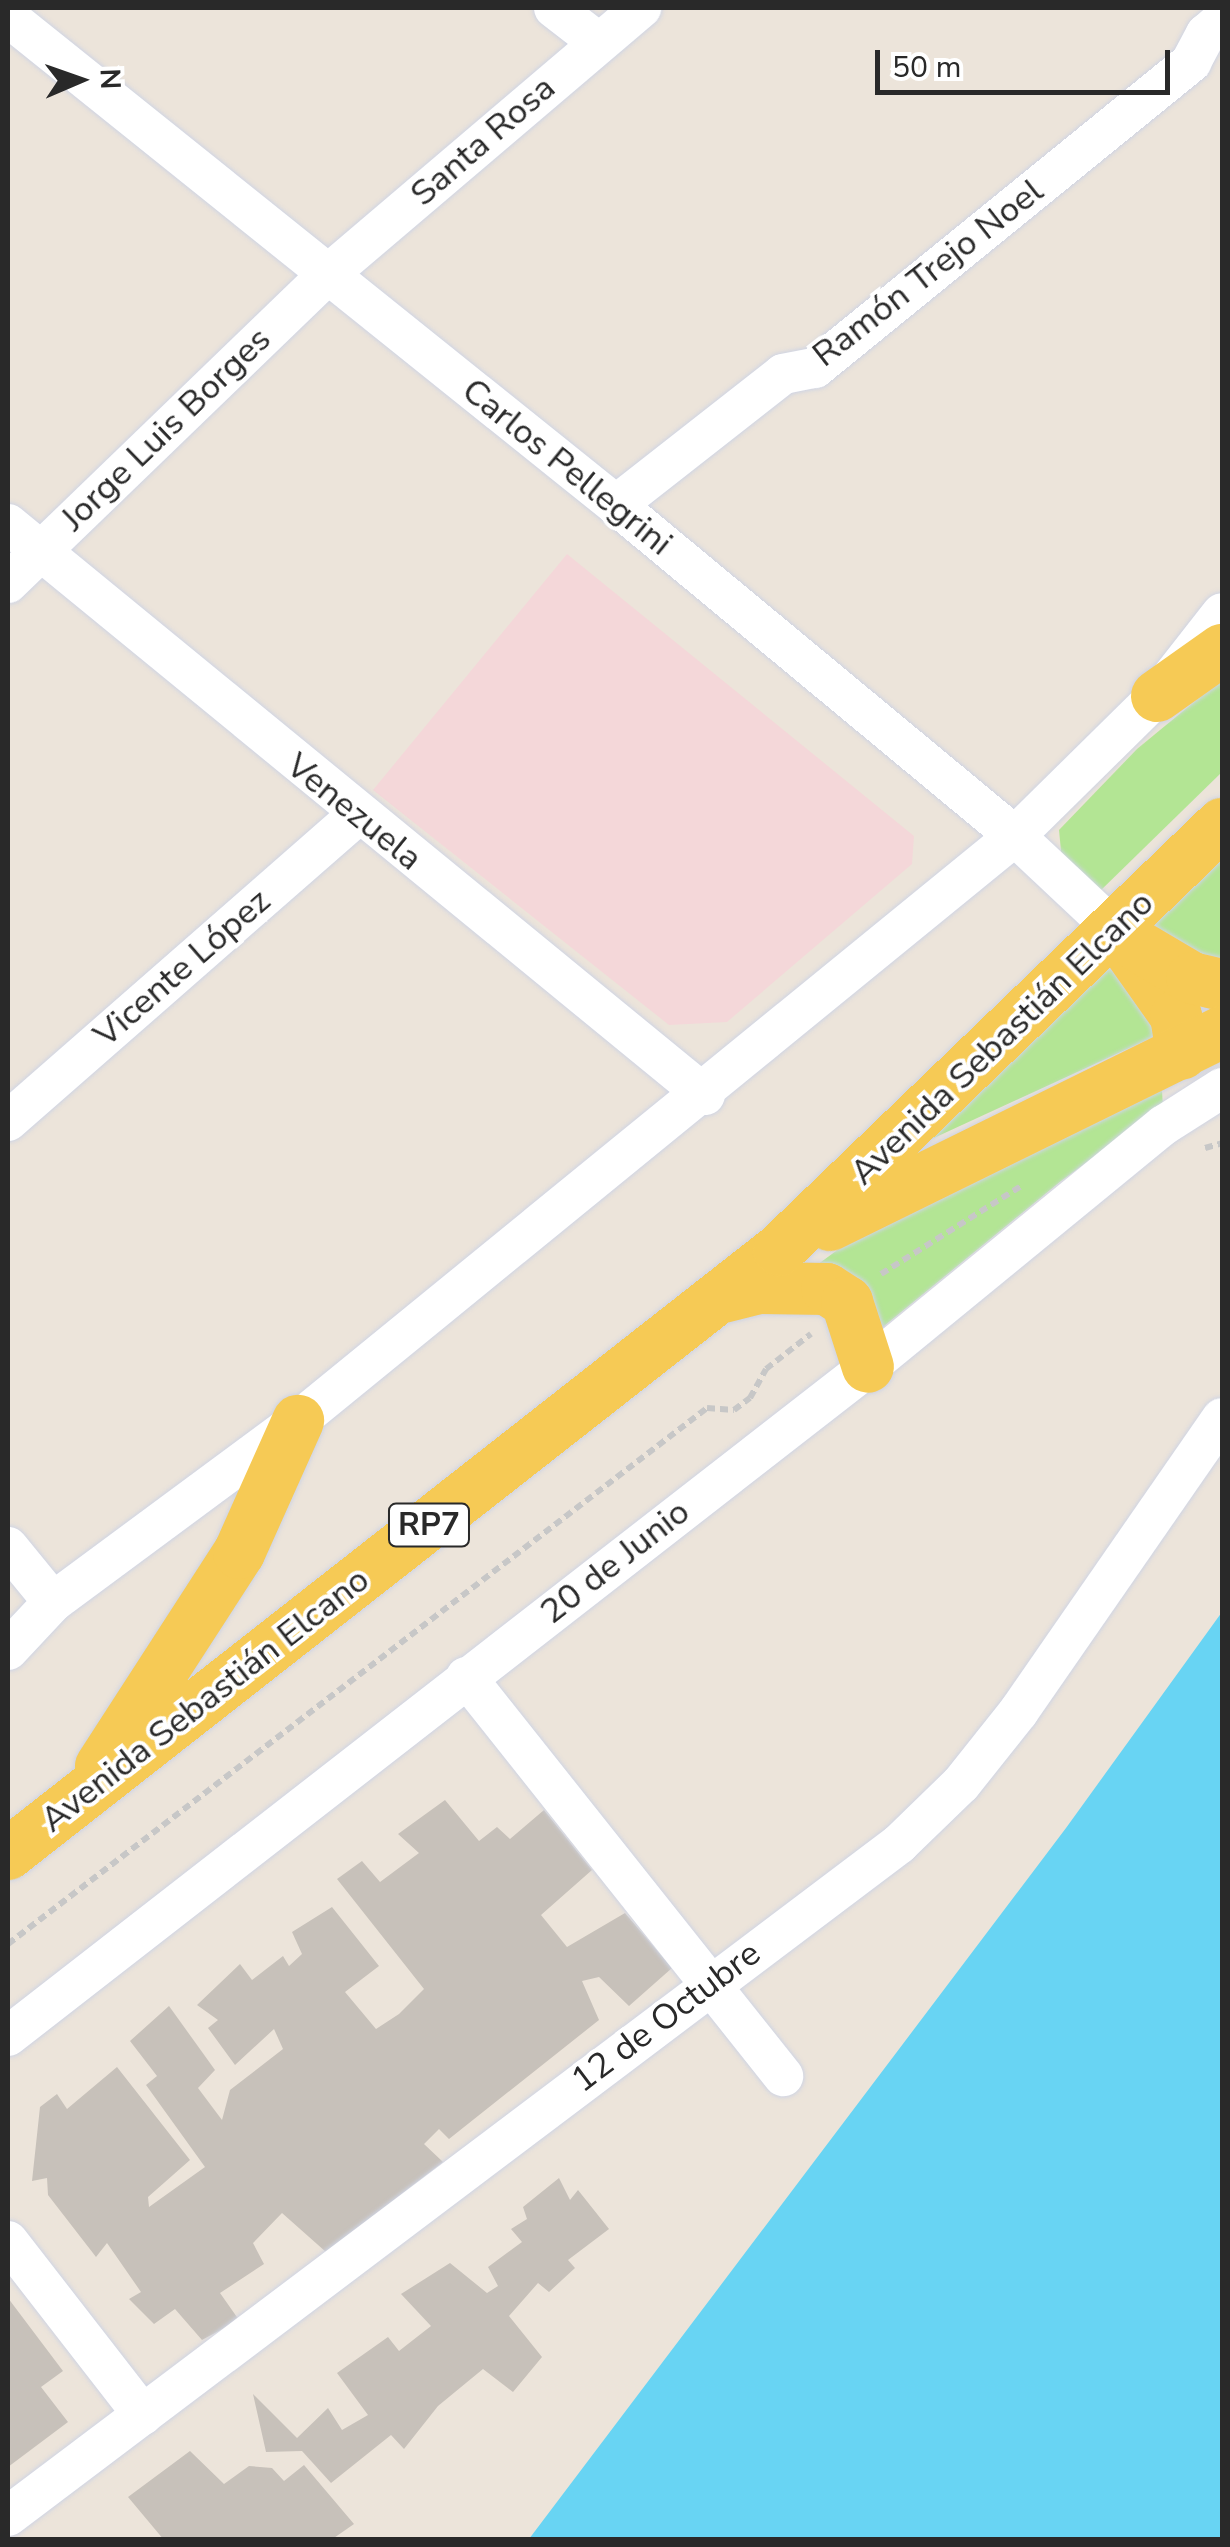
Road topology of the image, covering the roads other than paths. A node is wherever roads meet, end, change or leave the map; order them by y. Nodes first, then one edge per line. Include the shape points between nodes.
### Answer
1 (554, 8) edge
2 (641, 8) edge
3 (27, 19) edge
4 (1222, 20) edge
5 (598, 42) junction
6 (326, 276) junction
7 (616, 505) junction
8 (8, 524) edge
9 (40, 550) junction
10 (8, 583) edge
11 (1222, 613) edge
12 (1222, 650) edge
13 (1157, 696) junction
14 (357, 816) junction
15 (1222, 824) edge
16 (1015, 836) junction
17 (1116, 931) junction
18 (1222, 986) edge
19 (1197, 1080) edge
20 (705, 1095) junction
21 (8, 1121) edge
22 (779, 1250) junction
23 (717, 1299) junction
24 (868, 1367) junction
25 (1222, 1418) edge
26 (298, 1421) junction
27 (8, 1546) edge
28 (54, 1602) junction
29 (8, 1650) edge
30 (466, 1677) junction
31 (78, 1800) junction
32 (8, 1854) edge
33 (708, 1984) junction
34 (8, 2036) edge
35 (783, 2076) dead end
36 (8, 2241) edge
37 (143, 2415) junction
38 (8, 2516) edge

1 - 5 street
2 - 5 street, Santa Rosa
3 - 6 street, Carlos Pellegrini
4 - 7 street, Ramón Trejo Noel via 1191,62 815,368 784,374
5 - 6 street, Santa Rosa
6 - 7 street, Carlos Pellegrini
6 - 9 street, Jorge Luis Borges
7 - 16 street, Carlos Pellegrini
8 - 9 street, Venezuela
9 - 10 street, Jorge Luis Borges
9 - 14 street, Venezuela
11 - 13 street
12 - 13 main road
13 - 16 street
14 - 20 street, Venezuela
14 - 21 street, Vicente López
15 - 17 main road, Avenida Sebastián Elcano / RP7
16 - 17 street, Carlos Pellegrini
16 - 20 street
17 - 18 main road via 1177,970
17 - 19 main road via 1176,1016
17 - 22 main road, Avenida Sebastián Elcano / RP7
19 - 22 main road, Avenida Sebastián Elcano / RP7
19 - 24 street, 20 de Junio
20 - 26 street via 468,1278
22 - 23 main road, Avenida Sebastián Elcano / RP7
23 - 24 main road via 796,1286 827,1288 847,1302
23 - 31 main road, Avenida Sebastián Elcano / RP7
24 - 30 street, 20 de Junio
25 - 33 street, 12 de Octubre via 961,1784 899,1844
26 - 28 street
26 - 31 main road via 239,1554
27 - 28 street
28 - 29 street
30 - 33 street
30 - 34 street, 20 de Junio
31 - 32 main road, Avenida Sebastián Elcano / RP7
33 - 35 street
33 - 37 street, 12 de Octubre
36 - 37 street
37 - 38 street, 12 de Octubre

